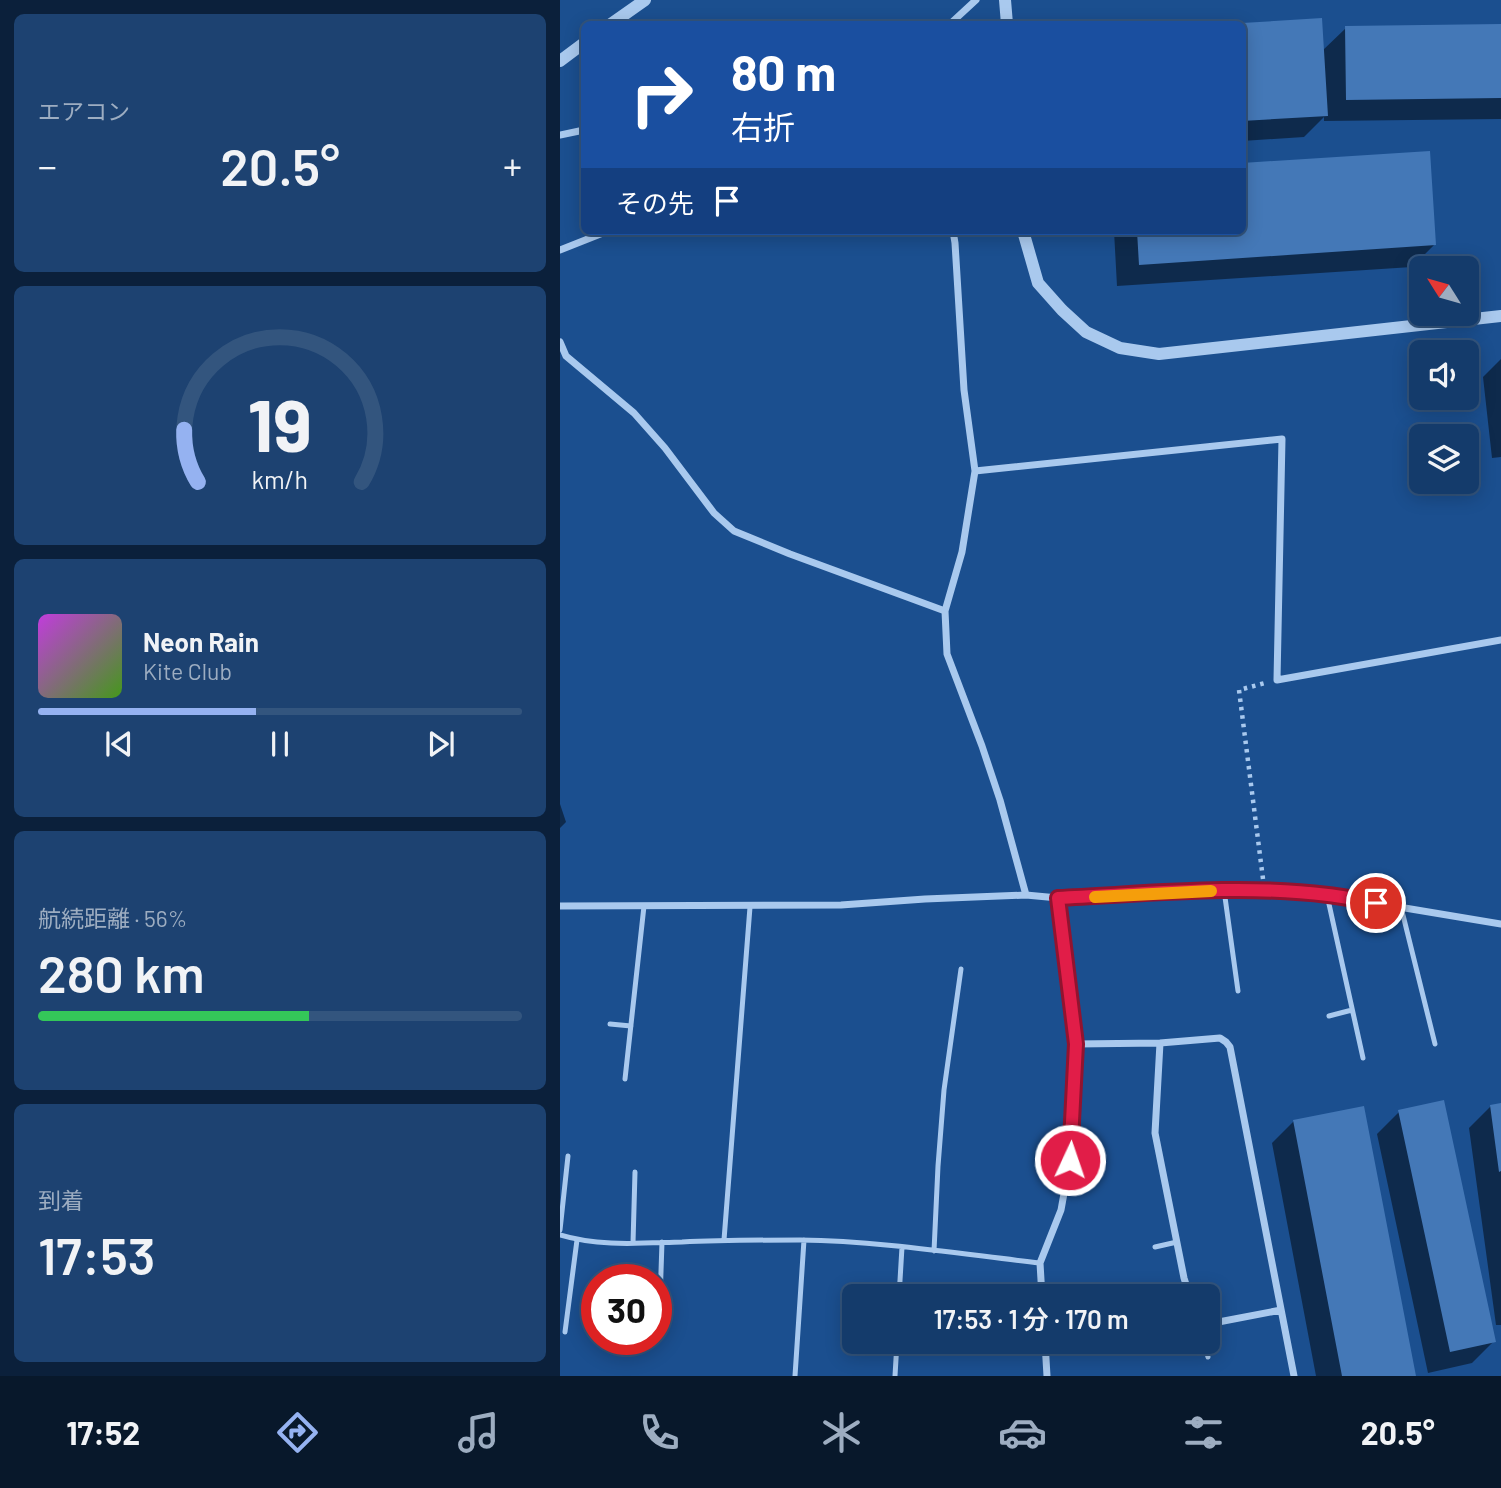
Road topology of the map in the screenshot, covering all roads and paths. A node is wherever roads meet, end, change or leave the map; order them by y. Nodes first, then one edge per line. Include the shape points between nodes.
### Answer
1 (645, 0) edge
2 (976, 0) edge
3 (1005, 0) edge
4 (615, 21) edge
5 (953, 21) edge
6 (1007, 21) edge
7 (581, 45) edge
8 (560, 61) edge
9 (581, 131) edge
10 (560, 135) edge
11 (598, 235) edge
12 (954, 235) edge
13 (1024, 235) edge
14 (560, 250) edge
15 (1501, 316) edge
16 (560, 342) edge
17 (975, 471) junction
18 (946, 611) junction
19 (1501, 640) edge
20 (1277, 680) junction
21 (1224, 890) junction
22 (1264, 891) junction
23 (1026, 895) junction
24 (1326, 895) junction
25 (1058, 898) junction
26 (560, 906) edge
27 (644, 906) junction
28 (750, 907) junction
29 (1401, 907) junction
30 (1501, 924) edge
31 (961, 969) dead end
32 (1238, 991) dead end
33 (1352, 1010) junction
34 (1329, 1016) dead end
35 (610, 1024) dead end
36 (631, 1026) junction
37 (1160, 1043) junction
38 (1076, 1044) junction
39 (1435, 1044) dead end
40 (1363, 1058) dead end
41 (625, 1079) dead end
42 (568, 1156) dead end
43 (635, 1172) dead end
44 (560, 1230) edge
45 (560, 1235) edge
46 (577, 1240) junction
47 (724, 1240) junction
48 (804, 1240) junction
49 (662, 1242) junction
50 (1177, 1242) junction
51 (633, 1243) junction
52 (902, 1247) junction
53 (1155, 1247) dead end
54 (934, 1251) junction
55 (1040, 1263) junction
56 (661, 1264) edge
57 (900, 1284) edge
58 (1041, 1284) edge
59 (1186, 1284) edge
60 (1281, 1310) junction
61 (1220, 1322) edge
62 (565, 1332) dead end
63 (896, 1354) edge
64 (1046, 1354) edge
65 (1207, 1354) edge
66 (1208, 1357) dead end
67 (795, 1376) edge
68 (895, 1376) edge
69 (1047, 1376) edge
70 (1294, 1376) edge

1 - 4 street
2 - 5 street
3 - 6 street
7 - 8 street
9 - 10 street
11 - 14 street
12 - 17 street via 964,390
13 - 15 street via 1038,283 1087,332 1120,348 1159,354
16 - 18 street via 566,356 634,413 714,513 734,531
17 - 18 street via 962,552
17 - 20 street via 1282,439
18 - 23 street via 947,654 1000,800
19 - 20 street
20 - 22 path via 1239,690
21 - 22 street
21 - 25 street
21 - 32 lane
22 - 24 street
23 - 25 street
23 - 28 street
24 - 29 street
24 - 33 lane
25 - 38 street
26 - 27 street
27 - 28 street
27 - 36 lane
28 - 47 lane
29 - 30 street
29 - 39 lane
31 - 54 lane via 944,1090
33 - 34 lane
33 - 40 lane
35 - 36 lane
36 - 41 lane
37 - 38 street
37 - 50 street via 1155,1133
37 - 60 street via 1220,1038 1230,1047
38 - 55 street via 1070,1160 1061,1210
42 - 44 lane
43 - 51 lane
45 - 46 lane
46 - 51 lane
46 - 62 lane
47 - 48 lane
47 - 49 lane
48 - 52 lane
48 - 67 lane
49 - 51 lane
49 - 56 lane
50 - 53 lane
50 - 59 street
52 - 54 lane
52 - 57 lane
54 - 55 lane
55 - 58 street
60 - 61 street
60 - 70 street
63 - 68 lane
64 - 69 street
65 - 66 lane

